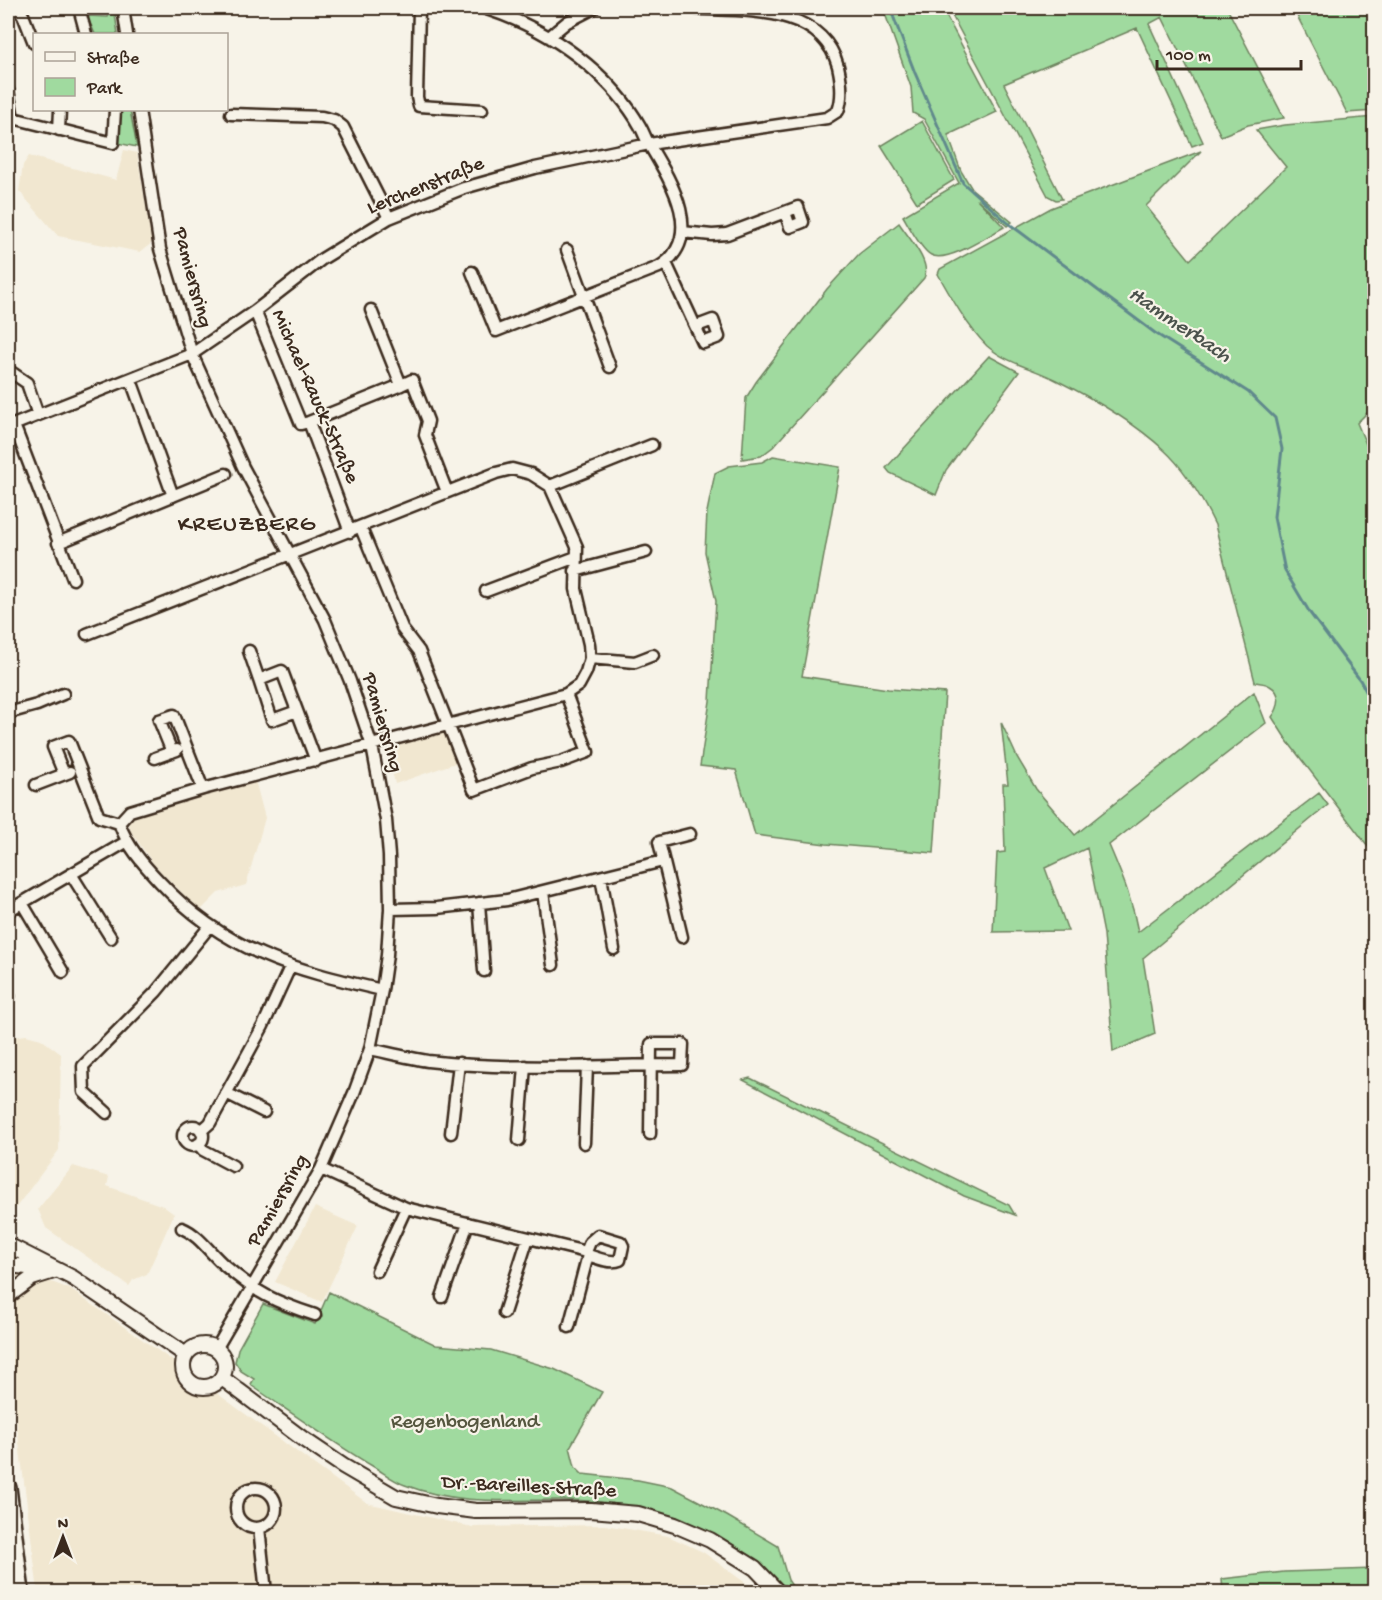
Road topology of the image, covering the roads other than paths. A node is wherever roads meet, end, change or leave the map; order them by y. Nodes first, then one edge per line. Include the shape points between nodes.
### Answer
1 (17, 8) edge
2 (79, 8) edge
3 (123, 8) edge
4 (419, 8) edge
5 (484, 8) edge
6 (594, 8) edge
7 (686, 8) edge
8 (86, 33) edge
9 (127, 33) edge
10 (549, 37) junction
11 (33, 40) edge
12 (8, 90) edge
13 (482, 110) dead end
14 (60, 111) edge
15 (115, 111) edge
16 (139, 111) edge
17 (231, 114) dead end
18 (10, 118) edge
19 (59, 130) junction
20 (649, 144) junction
21 (785, 213) dead end
22 (388, 218) junction
23 (682, 232) junction
24 (567, 250) dead end
25 (666, 263) junction
26 (472, 272) dead end
27 (584, 297) junction
28 (371, 310) dead end
29 (255, 311) junction
30 (697, 326) dead end
31 (192, 354) junction
32 (610, 367) dead end
33 (8, 370) edge
34 (131, 380) junction
35 (401, 385) junction
36 (38, 415) junction
37 (309, 422) junction
38 (11, 426) edge
39 (652, 445) dead end
40 (226, 474) dead end
41 (550, 486) junction
42 (447, 492) junction
43 (173, 496) junction
44 (356, 530) junction
45 (58, 543) junction
46 (646, 552) dead end
47 (290, 555) junction
48 (576, 557) junction
49 (575, 571) junction
50 (73, 579) dead end
51 (486, 591) dead end
52 (87, 634) dead end
53 (249, 651) dead end
54 (653, 655) dead end
55 (590, 658) junction
56 (259, 680) junction
57 (63, 694) dead end
58 (566, 694) junction
59 (297, 711) junction
60 (8, 713) edge
61 (448, 724) junction
62 (186, 746) junction
63 (372, 746) junction
64 (172, 752) junction
65 (155, 758) dead end
66 (316, 761) junction
67 (80, 769) junction
68 (64, 774) junction
69 (36, 785) dead end
70 (203, 789) junction
71 (118, 823) junction
72 (690, 834) dead end
73 (126, 842) junction
74 (663, 861) junction
75 (71, 874) junction
76 (601, 877) junction
77 (543, 892) junction
78 (22, 903) junction
79 (479, 903) junction
80 (390, 909) junction
81 (8, 911) edge
82 (210, 926) junction
83 (682, 937) dead end
84 (111, 938) dead end
85 (614, 949) dead end
86 (553, 965) dead end
87 (290, 967) junction
88 (484, 971) dead end
89 (63, 972) dead end
90 (382, 990) junction
91 (370, 1049) junction
92 (459, 1063) junction
93 (650, 1065) junction
94 (525, 1066) junction
95 (587, 1066) junction
96 (226, 1093) junction
97 (264, 1112) dead end
98 (107, 1113) dead end
99 (201, 1131) junction
100 (451, 1133) dead end
101 (650, 1134) dead end
102 (519, 1140) dead end
103 (584, 1143) dead end
104 (198, 1144) junction
105 (232, 1166) dead end
106 (321, 1169) junction
107 (406, 1208) junction
108 (468, 1223) junction
109 (182, 1228) dead end
110 (528, 1238) junction
111 (8, 1245) edge
112 (8, 1253) edge
113 (34, 1258) junction
114 (8, 1265) edge
115 (57, 1270) junction
116 (377, 1271) dead end
117 (252, 1288) junction
118 (8, 1296) edge
119 (442, 1297) dead end
120 (504, 1313) dead end
121 (315, 1315) dead end
122 (569, 1327) dead end
123 (216, 1349) junction
124 (186, 1355) junction
125 (222, 1378) junction
126 (8, 1488) edge
127 (259, 1528) dead end
128 (21, 1593) edge
129 (266, 1593) edge
130 (778, 1593) edge

1 - 11 street
2 - 8 street
3 - 9 street
4 - 13 street via 419,106
5 - 10 street
6 - 10 street
7 - 20 street, Lerchenstraße via 772,14 804,22 835,57 840,106 834,115
10 - 20 street via 585,63 625,103
12 - 18 street
14 - 19 street
15 - 19 street via 112,143
16 - 31 street, Pamiersring via 160,249
17 - 22 street via 334,120 343,127
18 - 19 street
20 - 22 street, Lerchenstraße via 464,188
20 - 23 street via 677,197
21 - 23 street via 727,234
22 - 29 street, Lerchenstraße via 322,259
23 - 25 street
24 - 27 street
25 - 27 street
25 - 30 street
26 - 27 street via 496,332
27 - 32 street
28 - 35 street
29 - 31 street, Lerchenstraße
29 - 37 street, Michael-Rauck-Straße via 301,424
31 - 34 street, Lerchenstraße
31 - 47 street, Pamiersring via 243,467
33 - 36 street via 27,383
34 - 36 street, Lerchenstraße
34 - 43 street
35 - 37 street
35 - 42 street via 412,381 428,422 425,435
36 - 38 street, Lerchenstraße
37 - 44 street, Michael-Rauck-Straße
38 - 45 street
39 - 41 street
40 - 43 street
41 - 42 street via 531,474 512,469
41 - 48 street via 577,547
42 - 44 street
43 - 45 street
44 - 47 street
44 - 61 street, Michael-Rauck-Straße via 402,630 419,651
45 - 50 street
46 - 49 street
47 - 52 street
47 - 63 street, Pamiersring via 325,620
48 - 49 street
48 - 51 street
49 - 55 street
53 - 56 street
54 - 55 street via 635,662
55 - 58 street via 579,685
56 - 59 street via 282,671
56 - 59 street via 272,720
57 - 60 street
58 - 61 street
58 - 61 street, Michael-Rauck-Straße via 588,752 474,790
59 - 66 street
61 - 63 street
62 - 64 street
62 - 64 street via 174,715 159,720
62 - 70 street
63 - 66 street
63 - 80 street, Pamiersring via 386,820
64 - 65 street
66 - 70 street
67 - 68 street
67 - 68 street via 69,741 53,747
67 - 71 street via 99,817
68 - 69 street
70 - 71 street via 130,811
71 - 73 street
72 - 74 street via 659,842
73 - 75 street
73 - 82 street via 170,893
74 - 76 street
74 - 83 street
75 - 78 street
75 - 84 street
76 - 77 street
76 - 85 street
77 - 79 street
77 - 86 street
78 - 81 street
78 - 89 street
79 - 80 street
79 - 88 street
80 - 90 street, Pamiersring
82 - 87 street
82 - 98 street via 156,992 83,1066 84,1092
87 - 90 street
87 - 96 street
90 - 91 street, Pamiersring
91 - 92 street
91 - 106 street, Pamiersring
92 - 94 street
92 - 100 street
93 - 93 street via 682,1065 683,1044 651,1044
93 - 95 street
93 - 101 street
94 - 95 street
94 - 102 street
95 - 103 street
96 - 97 street
96 - 99 street via 210,1123
99 - 104 street
99 - 104 street via 190,1127 183,1134 189,1146
104 - 105 street
106 - 107 street
106 - 117 street, Pamiersring
107 - 108 street
107 - 116 street
108 - 110 street
108 - 119 street
109 - 117 street
110 - 120 street
110 - 122 street via 590,1249
111 - 113 main road
112 - 113 main road
113 - 115 main road
114 - 115 main road
115 - 118 main road via 32,1278
115 - 124 main road
117 - 121 street
117 - 123 street, Pamiersring
123 - 124 main road via 196,1346
123 - 125 main road via 225,1365
124 - 125 main road via 184,1374 193,1384 212,1386
125 - 130 main road, Dr.-Bareilles-Straße via 343,1466 396,1497 477,1511 591,1510 638,1514 710,1540 754,1568
126 - 128 main road
127 - 129 street

